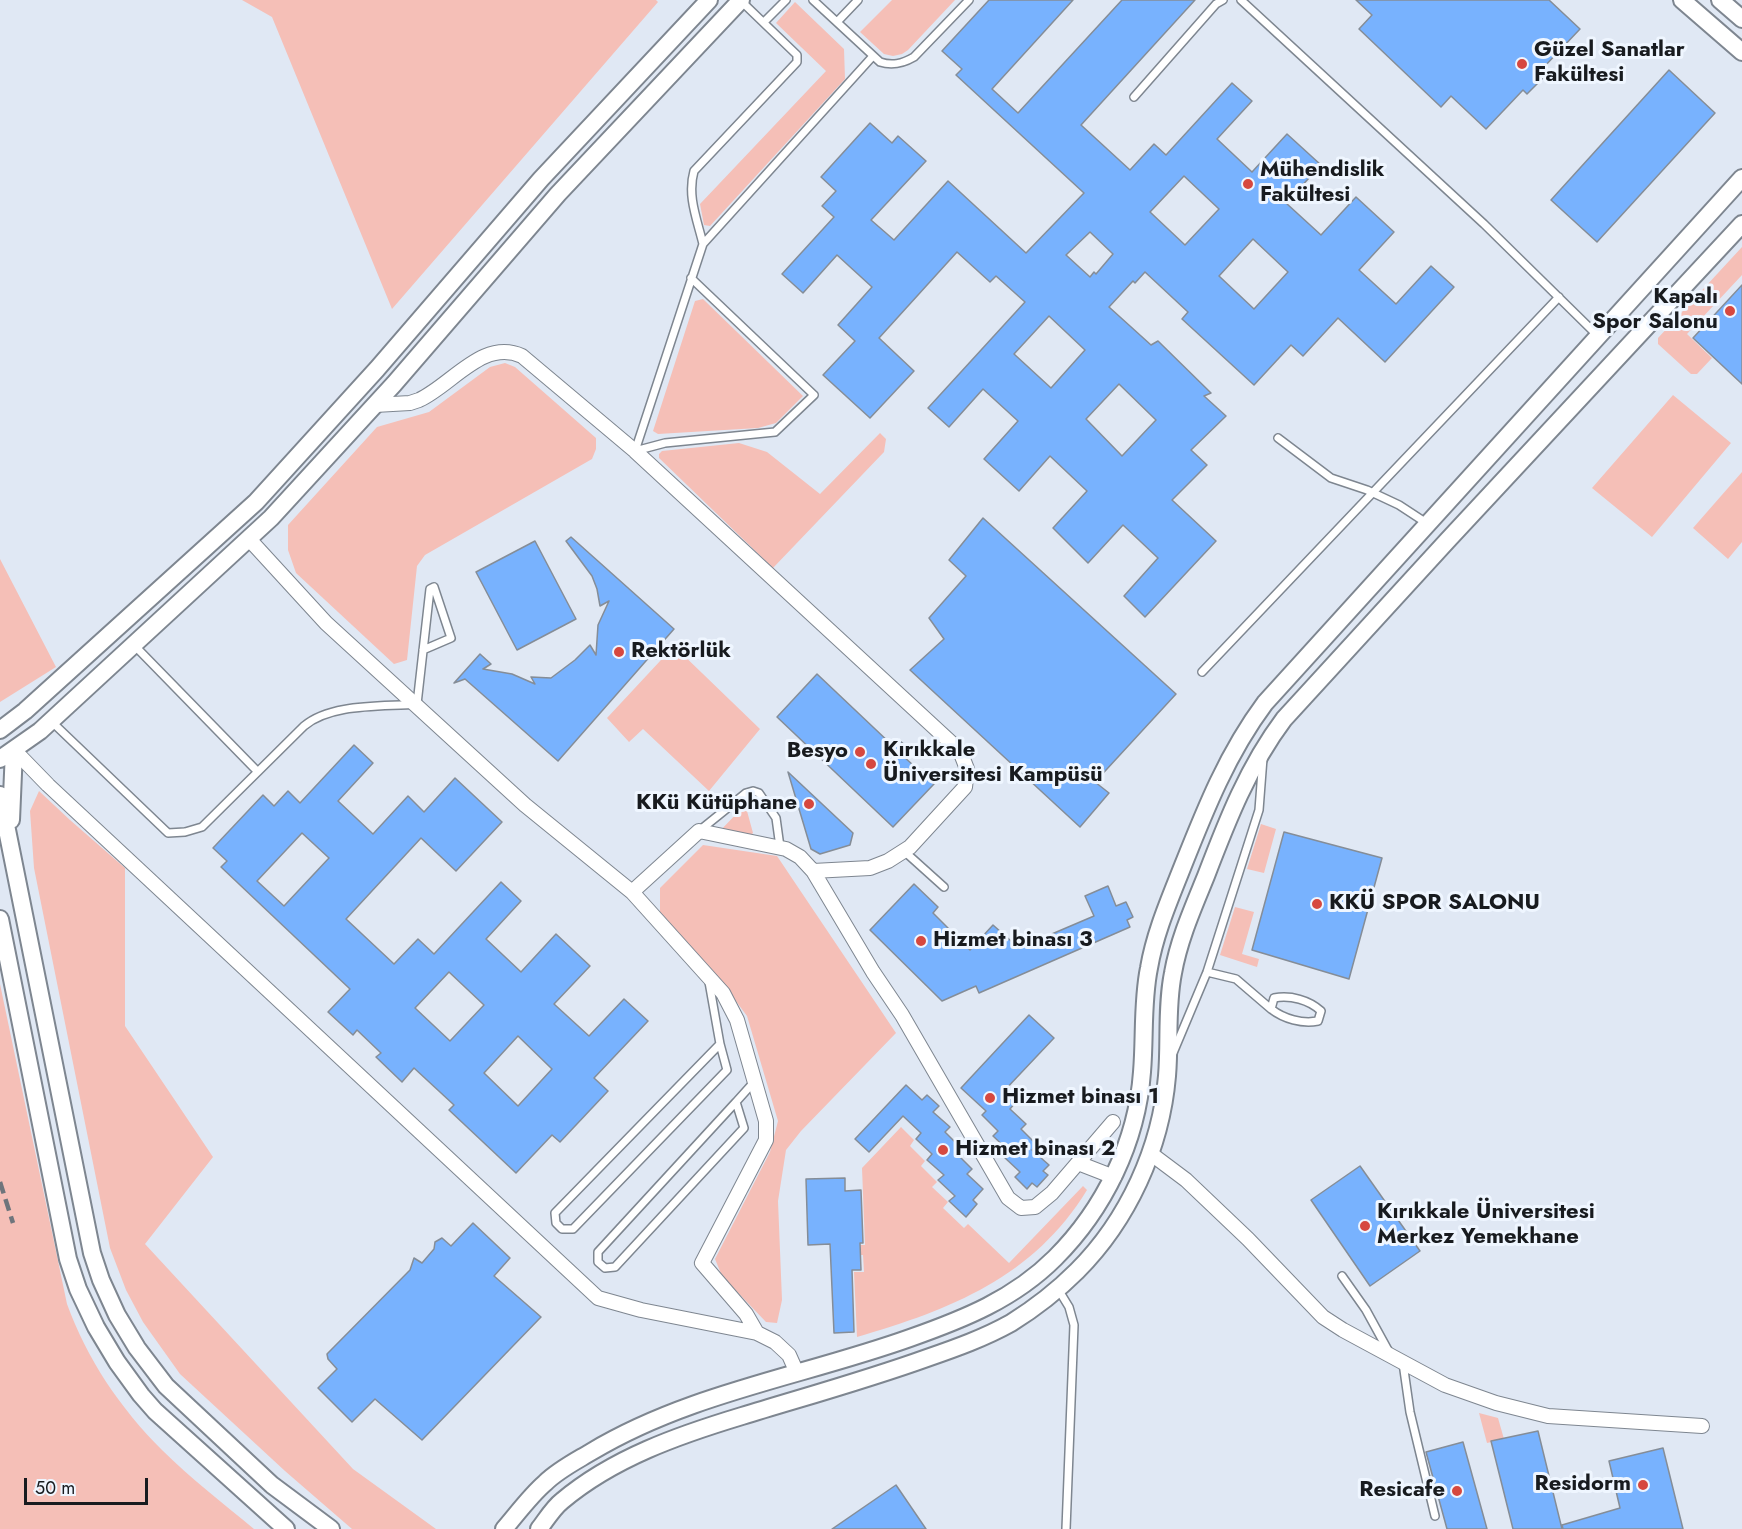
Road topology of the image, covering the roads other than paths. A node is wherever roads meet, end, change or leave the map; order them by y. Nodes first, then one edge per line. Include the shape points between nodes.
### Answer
1 (709, 0) edge
2 (716, 0) edge
3 (786, 0) edge
4 (813, 0) edge
5 (858, 0) edge
6 (969, 0) edge
7 (1223, 0) edge
8 (1241, 0) edge
9 (1682, 0) edge
10 (1720, 0) edge
11 (737, 5) edge
12 (1742, 19) edge
13 (764, 22) junction
14 (837, 22) junction
15 (1742, 52) edge
16 (873, 56) junction
17 (1134, 97) dead end
18 (1742, 178) edge
19 (1742, 224) edge
20 (703, 244) junction
21 (691, 278) junction
22 (1559, 297) junction
23 (1599, 336) junction
24 (358, 390) junction
25 (375, 405) junction
26 (1278, 438) dead end
27 (635, 451) junction
28 (1373, 492) junction
29 (234, 523) junction
30 (1428, 524) junction
31 (249, 539) junction
32 (1447, 541) junction
33 (135, 645) junction
34 (423, 650) junction
35 (1202, 672) dead end
36 (417, 704) junction
37 (51, 721) junction
38 (0, 730) edge
39 (1264, 748) junction
40 (7, 755) edge
41 (257, 771) junction
42 (0, 795) edge
43 (699, 831) junction
44 (11, 845) junction
45 (780, 848) junction
46 (904, 851) junction
47 (813, 871) junction
48 (944, 887) dead end
49 (632, 892) junction
50 (0, 919) edge
51 (1207, 972) junction
52 (709, 977) junction
53 (1271, 1009) junction
54 (720, 1044) junction
55 (1168, 1063) junction
56 (755, 1082) junction
57 (736, 1102) junction
58 (1113, 1122) dead end
59 (1150, 1153) junction
60 (1078, 1163) junction
61 (1113, 1177) junction
62 (1136, 1187) junction
63 (1042, 1270) junction
64 (1342, 1276) dead end
65 (1058, 1289) junction
66 (757, 1333) junction
67 (1397, 1360) junction
68 (797, 1373) junction
69 (804, 1397) junction
70 (1702, 1426) dead end
71 (1436, 1516) dead end
72 (286, 1529) edge
73 (331, 1529) edge
74 (504, 1529) edge
75 (539, 1529) edge
76 (1066, 1529) edge

1 - 24 street via 541,179
2 - 11 street
3 - 13 lane
4 - 14 lane
5 - 14 lane
6 - 16 lane via 910,59 888,64
7 - 17 lane
8 - 22 lane
9 - 15 street
10 - 12 street
11 - 13 lane
11 - 25 street via 558,194
13 - 20 lane via 797,55 797,62 694,171 691,199
14 - 16 lane
16 - 20 lane
18 - 23 street
19 - 32 street
20 - 21 lane
21 - 27 lane
21 - 27 lane via 814,395 775,432 665,443
22 - 23 lane
22 - 28 lane
23 - 30 street
24 - 25 street
24 - 29 street
25 - 27 street via 419,400 485,356 507,351 522,356
25 - 31 street
26 - 28 lane via 1331,477
27 - 46 street via 960,751 967,768 965,787
28 - 30 lane
28 - 35 lane
29 - 31 street
29 - 38 street via 34,704
30 - 32 street
30 - 61 street via 1265,704 1219,778 1153,946 1145,995 1140,1090 1131,1131
31 - 33 street
31 - 36 street via 326,623
32 - 39 street via 1284,719
33 - 37 street
33 - 41 lane
34 - 34 lane via 451,638 434,587 430,589
34 - 36 lane
36 - 41 lane via 320,715
36 - 49 street via 525,805
37 - 40 street
37 - 41 lane via 168,833 202,827
39 - 51 lane via 1259,810
39 - 55 street via 1231,810 1180,942 1169,998
40 - 44 street
40 - 66 street via 48,785 598,1298
42 - 44 street
43 - 45 street
43 - 45 lane via 746,793 755,791 776,818
43 - 49 street
44 - 73 street via 92,1253 113,1306 137,1348 173,1393 272,1485
45 - 47 street via 795,854
46 - 47 street via 863,869
46 - 48 lane
47 - 60 street via 1008,1198 1021,1208 1035,1207 1052,1194
49 - 52 street
50 - 72 street via 68,1259 87,1308 117,1362 155,1411
51 - 53 lane via 1236,979
51 - 55 lane
52 - 54 lane
52 - 56 street via 733,1010
53 - 53 lane via 1274,998 1285,996 1313,1004 1321,1011 1318,1021 1307,1023 1280,1016
54 - 54 lane via 555,1213 556,1223 562,1229 573,1228 727,1070
55 - 59 street via 1162,1109
56 - 57 lane
56 - 66 street via 766,1121 766,1140 702,1263 746,1314
57 - 57 lane via 598,1252 598,1262 605,1268 615,1268 744,1128
58 - 60 street
59 - 62 street
59 - 67 street via 1194,1187 1323,1317
60 - 61 street
61 - 62 street
61 - 63 street via 1080,1230
62 - 65 street via 1100,1245
63 - 65 street
63 - 68 street via 997,1302 959,1320
64 - 67 lane
65 - 69 street via 1022,1316 975,1341
65 - 76 lane via 1074,1325
66 - 68 street via 789,1355
67 - 70 street via 1462,1392 1548,1416
67 - 71 lane
68 - 69 street
68 - 74 street via 692,1405 611,1440 545,1483
69 - 75 street via 700,1429 640,1454 560,1503

